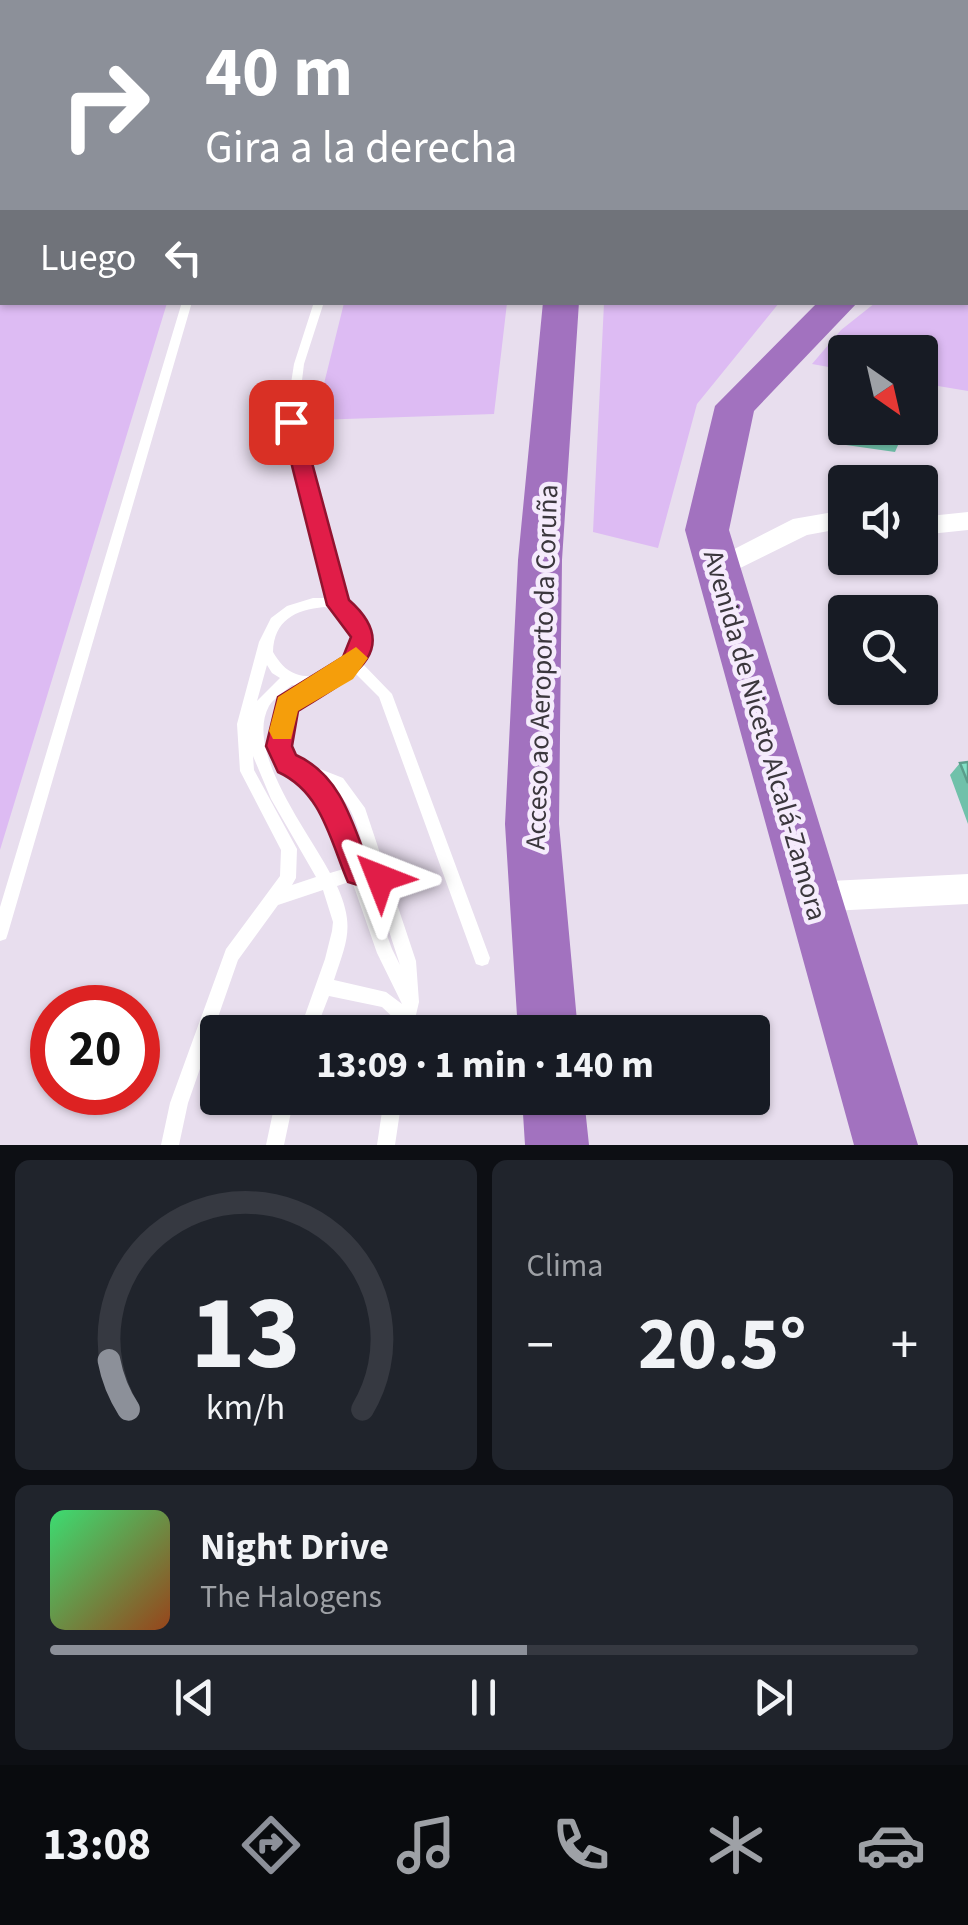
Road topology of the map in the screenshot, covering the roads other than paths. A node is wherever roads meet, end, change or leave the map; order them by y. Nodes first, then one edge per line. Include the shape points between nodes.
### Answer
1 (187, 305) edge
2 (318, 305) edge
3 (561, 305) edge
4 (837, 305) edge
5 (968, 521) edge
6 (828, 522) edge
7 (938, 524) edge
8 (718, 569) junction
9 (339, 605) junction
10 (266, 642) junction
11 (353, 664) junction
12 (289, 679) junction
13 (323, 681) junction
14 (305, 772) junction
15 (358, 872) junction
16 (380, 878) junction
17 (326, 882) junction
18 (968, 888) edge
19 (812, 897) junction
20 (272, 899) junction
21 (0, 933) edge
22 (482, 958) dead end
23 (322, 986) junction
24 (312, 1015) edge
25 (404, 1015) edge
26 (407, 1015) edge
27 (408, 1015) edge
28 (547, 1015) edge
29 (282, 1115) edge
30 (390, 1115) edge
31 (555, 1115) edge
32 (170, 1145) edge
33 (276, 1145) edge
34 (386, 1145) edge
35 (557, 1145) edge
36 (886, 1145) edge

1 - 21 lane
2 - 9 lane via 299,364 291,422
3 - 28 highway, Acceso ao Aeroporto da Coruña via 540,560 532,824
4 - 8 highway, Avenida de Niceto Alcalá-Zamora via 735,406 707,530
5 - 7 street
6 - 8 street via 802,526
8 - 19 highway, Avenida de Niceto Alcalá-Zamora
9 - 10 lane via 292,608 270,628
9 - 11 lane via 360,624 363,637
10 - 12 lane via 270,664
10 - 20 lane via 244,724 247,770 289,850 288,878
11 - 13 lane
11 - 22 lane via 384,694
12 - 13 lane
12 - 17 lane via 263,699 253,743
13 - 14 lane via 287,705 279,746 287,763
14 - 15 lane via 334,808
14 - 16 lane via 338,783 358,808
15 - 16 lane
15 - 17 lane
15 - 26 lane
16 - 27 lane via 408,961
17 - 20 lane
17 - 23 lane via 342,924
18 - 19 street
19 - 36 highway, Avenida de Niceto Alcalá-Zamora
20 - 32 lane via 232,955 178,1103
23 - 24 lane
23 - 25 lane via 386,1000
29 - 33 lane
30 - 34 lane
31 - 35 highway

